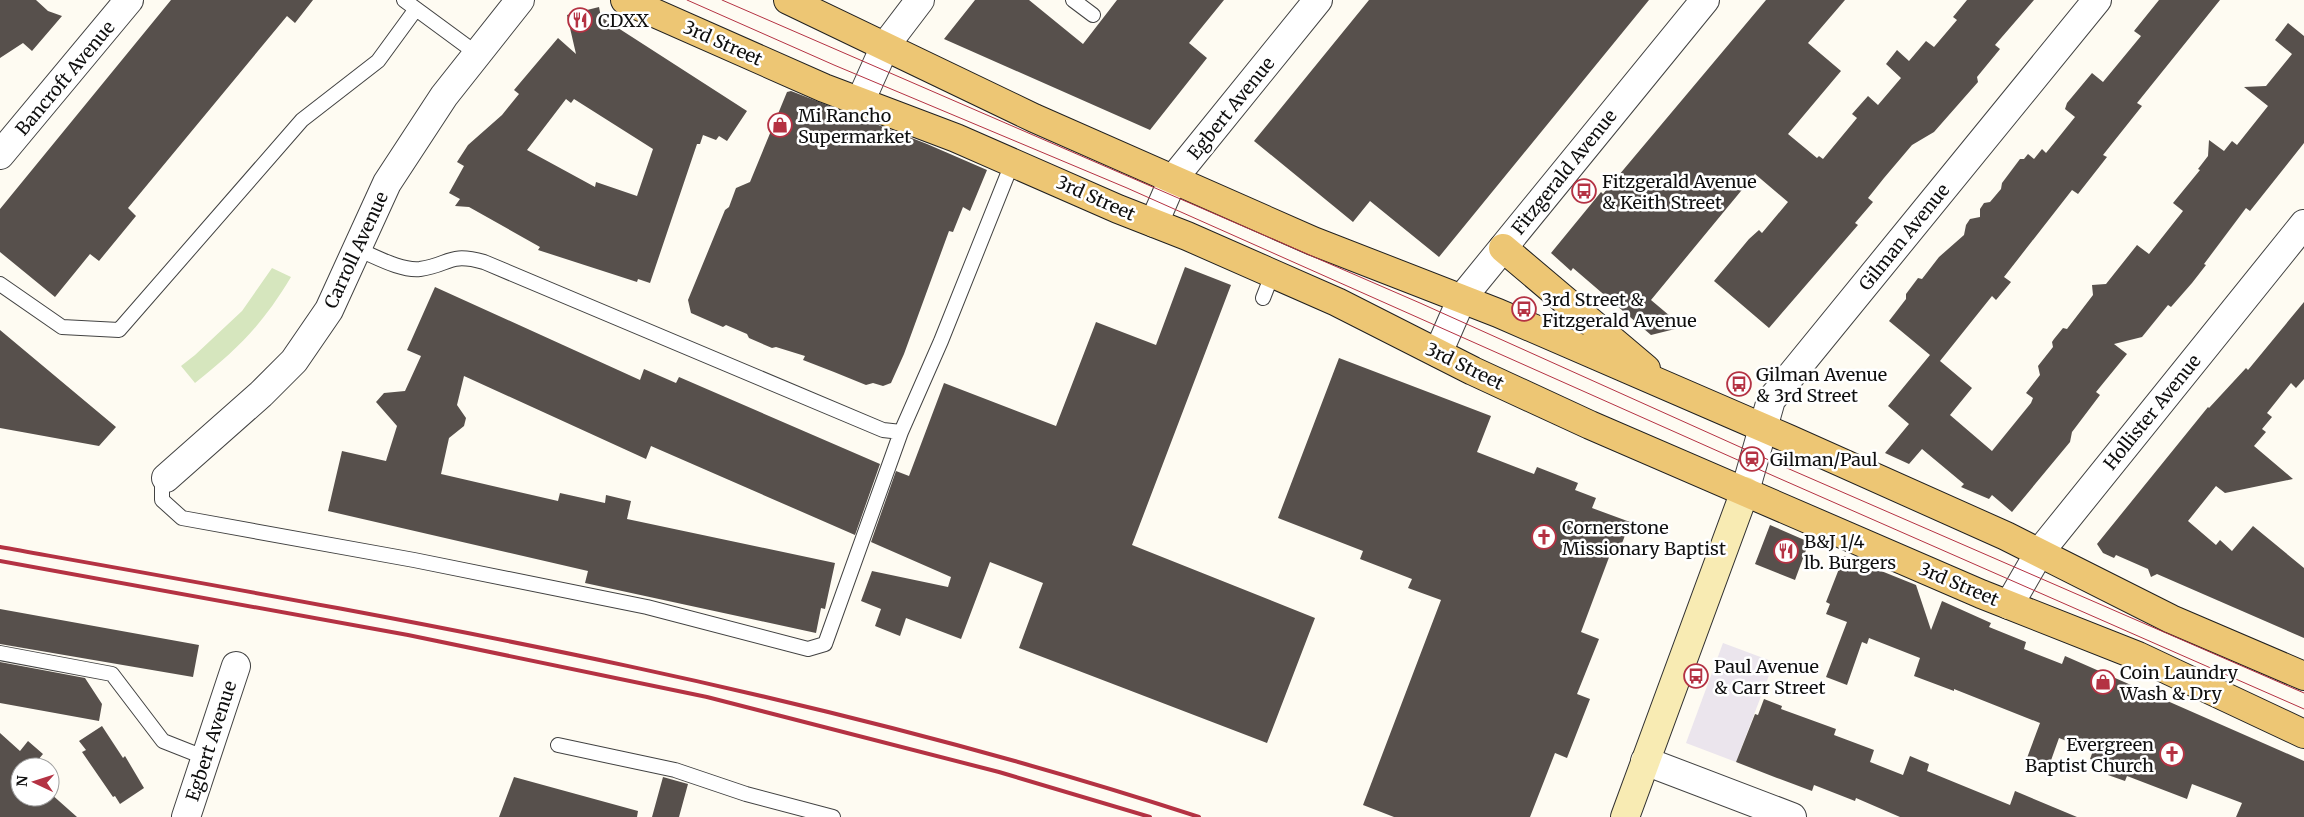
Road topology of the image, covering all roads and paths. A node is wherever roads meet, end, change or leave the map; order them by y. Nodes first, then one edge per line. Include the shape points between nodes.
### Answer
1 (129, 0) edge
2 (404, 0) edge
3 (520, 0) edge
4 (625, 0) edge
5 (788, 0) edge
6 (920, 0) edge
7 (1073, 0) edge
8 (1318, 0) edge
9 (1705, 0) edge
10 (2097, 0) edge
11 (416, 9) junction
12 (1093, 15) dead end
13 (885, 46) junction
14 (476, 53) junction
15 (860, 102) junction
16 (0, 155) edge
17 (1013, 161) junction
18 (1173, 179) junction
19 (1154, 223) junction
20 (2304, 224) edge
21 (357, 248) junction
22 (1503, 248) junction
23 (0, 284) edge
24 (1462, 298) junction
25 (1438, 353) junction
26 (1670, 389) junction
27 (1762, 428) junction
28 (901, 432) junction
29 (166, 478) joint
30 (1745, 491) junction
31 (2039, 553) junction
32 (2009, 606) junction
33 (0, 653) edge
34 (236, 666) dead end
35 (2304, 676) edge
36 (2304, 734) edge
37 (558, 745) dead end
38 (206, 758) junction
39 (1646, 762) junction
40 (186, 817) edge
41 (833, 817) edge
42 (1625, 817) edge
43 (1792, 817) edge

1 - 16 street, Bancroft Avenue
2 - 11 lane
3 - 14 street, Carroll Avenue
4 - 15 main road, 3rd Street
5 - 13 main road
6 - 13 street
7 - 12 lane
8 - 18 street, Egbert Avenue
9 - 22 street, Fitzgerald Avenue
10 - 27 street, Gilman Avenue via 1771,400
11 - 14 lane
11 - 23 lane via 378,61 302,120 119,330 62,327
13 - 15 street
13 - 18 main road via 1034,118
14 - 21 street, Carroll Avenue via 387,183
15 - 17 main road, 3rd Street
17 - 19 main road, 3rd Street
17 - 28 lane via 941,342
18 - 19 street, Egbert Avenue
18 - 24 main road via 1313,241
19 - 25 main road, 3rd Street via 1267,286 1337,302
20 - 31 street, Hollister Avenue
21 - 28 lane via 400,266 420,269 456,257 484,262 883,430
21 - 29 street, Carroll Avenue via 328,310 294,361
22 - 24 street, Fitzgerald Avenue
22 - 26 main road
24 - 25 street, Fitzgerald Avenue
24 - 26 main road
25 - 30 main road, 3rd Street via 1590,426
26 - 27 main road
27 - 30 street, Gilman Avenue
27 - 31 main road
28 - 29 lane via 825,644 808,649 647,607 182,518 162,500 162,485
30 - 32 main road, 3rd Street
30 - 39 main road
31 - 32 street, Hollister Avenue
31 - 35 main road via 2171,619
32 - 36 main road, 3rd Street via 2138,656
33 - 38 lane via 112,674 163,741
34 - 38 street, Egbert Avenue
37 - 41 lane via 675,770 746,794
38 - 40 street, Egbert Avenue
39 - 42 main road
39 - 43 street

